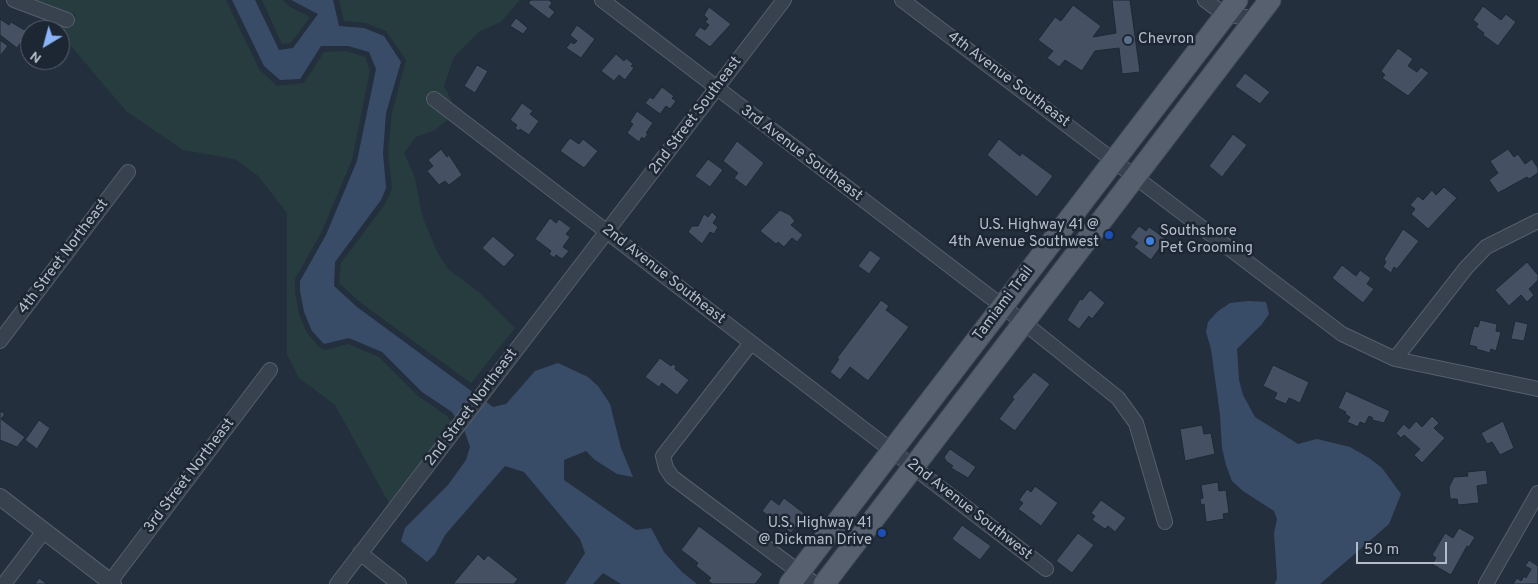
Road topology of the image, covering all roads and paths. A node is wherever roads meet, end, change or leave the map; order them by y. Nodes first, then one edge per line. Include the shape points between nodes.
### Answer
1 (14, 0) edge
2 (602, 0) edge
3 (784, 0) edge
4 (902, 0) edge
5 (1205, 0) edge
6 (1270, 0) edge
7 (1231, 8) edge
8 (1255, 18) junction
9 (67, 20) dead end
10 (716, 89) junction
11 (434, 99) dead end
12 (1114, 160) junction
13 (128, 172) dead end
14 (1136, 177) junction
15 (1538, 221) edge
16 (607, 232) junction
17 (1002, 307) junction
18 (1023, 322) junction
19 (0, 341) edge
20 (751, 343) junction
21 (1395, 359) junction
22 (270, 370) dead end
23 (1538, 389) edge
24 (892, 451) junction
25 (913, 466) junction
26 (1538, 493) edge
27 (0, 498) edge
28 (1165, 522) dead end
29 (44, 531) junction
30 (360, 553) junction
31 (1046, 569) dead end
32 (802, 580) edge
33 (112, 583) edge
34 (4, 584) edge
35 (337, 584) edge
36 (399, 584) edge
37 (824, 584) edge
38 (1486, 584) edge

1 - 9 street
2 - 10 street, 3rd Avenue Southeast
3 - 10 street, 2nd Street Southeast
4 - 12 street, 4th Avenue Southeast
5 - 7 street
6 - 8 main road, Tamiami Trail
7 - 8 street
7 - 12 main road, Tamiami Trail
8 - 14 main road, Tamiami Trail
10 - 16 street, 2nd Street Southeast
10 - 17 street, 3rd Avenue Southeast
11 - 16 street, 2nd Avenue Southeast
12 - 14 street, 4th Avenue Southeast
12 - 17 main road, Tamiami Trail
13 - 19 street, 4th Street Northeast
14 - 18 main road, Tamiami Trail
14 - 21 street, 4th Avenue Southeast via 1342,334
15 - 21 street via 1486,247
16 - 20 street, 2nd Avenue Southeast
16 - 30 street, 2nd Street Northeast
17 - 18 street, 3rd Avenue Southeast
17 - 24 main road, Tamiami Trail
18 - 25 main road, Tamiami Trail
18 - 28 street, 3rd Avenue Southeast via 1118,398 1136,423
20 - 24 street, 2nd Avenue Southeast
20 - 32 street via 663,456 672,477
21 - 23 street, 4th Avenue Southeast
22 - 33 street, 3rd Street Northeast
24 - 25 street, 2nd Avenue Southwest
24 - 32 main road, Tamiami Trail
25 - 31 street, 2nd Avenue Southwest
25 - 37 main road, Tamiami Trail
26 - 38 street
27 - 29 street
29 - 33 street
29 - 34 street
30 - 35 street, 2nd Street Northeast
30 - 36 street

